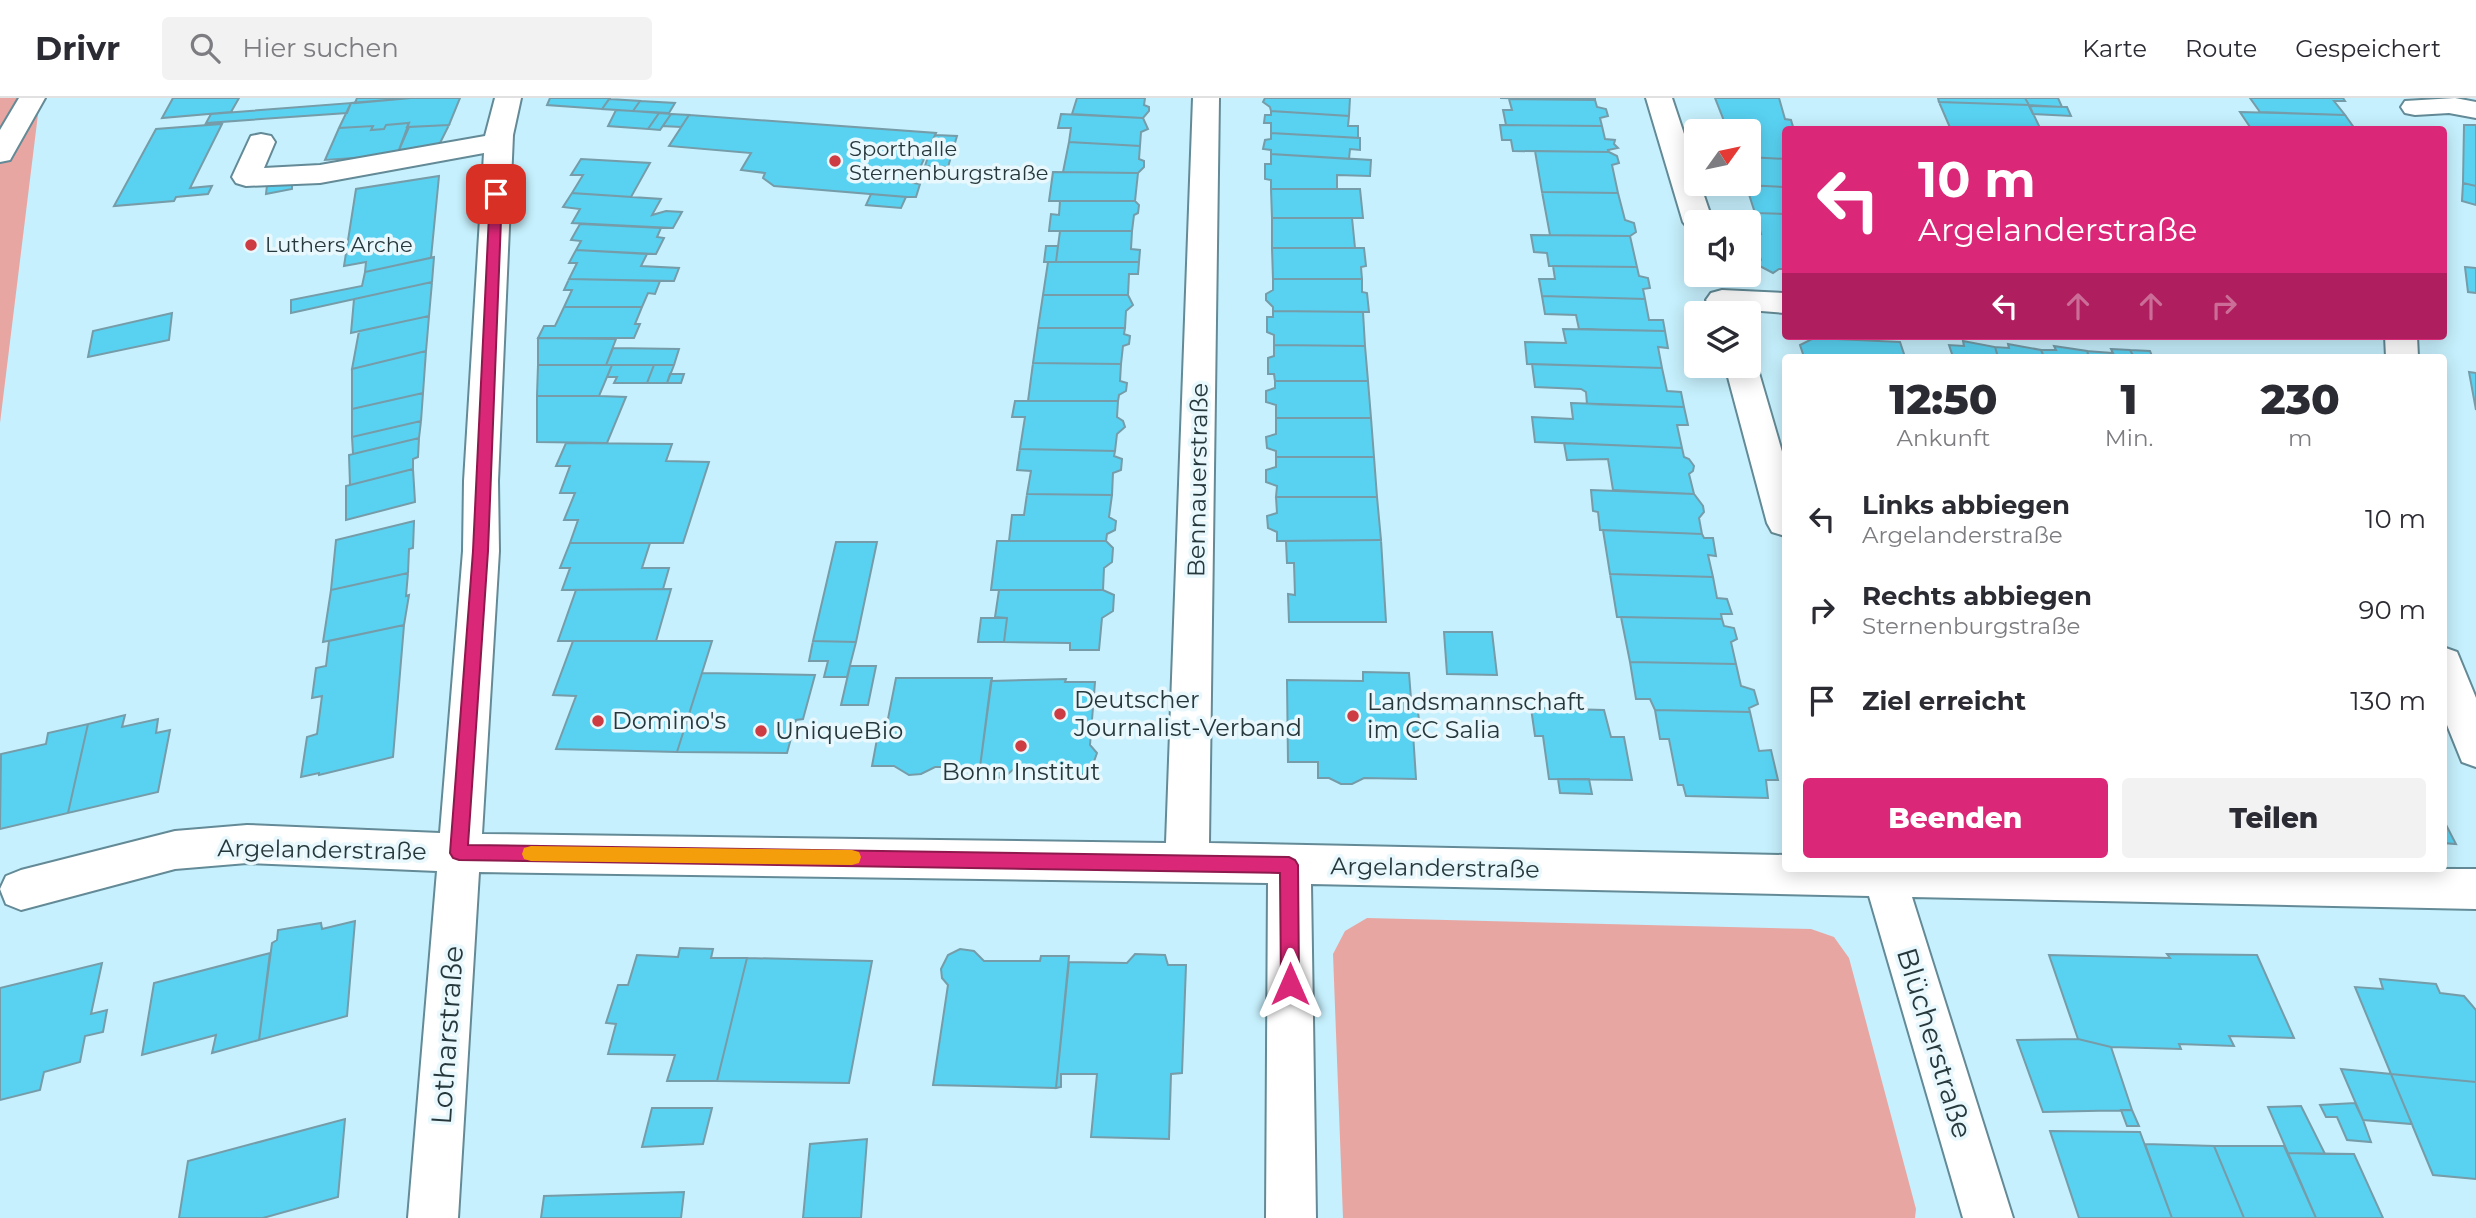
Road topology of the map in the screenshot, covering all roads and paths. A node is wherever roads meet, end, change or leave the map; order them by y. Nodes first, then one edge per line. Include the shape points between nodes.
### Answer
1 (32, 98) edge
2 (508, 98) edge
3 (1206, 98) edge
4 (1659, 98) edge
5 (2476, 110) edge
6 (2414, 112) edge
7 (261, 142) dead end
8 (499, 142) junction
9 (0, 154) edge
10 (1694, 210) edge
11 (1721, 296) edge
12 (1782, 303) edge
13 (1744, 378) edge
14 (1782, 512) edge
15 (2447, 674) edge
16 (2476, 750) edge
17 (459, 853) junction
18 (1187, 862) junction
19 (1289, 865) junction
20 (1782, 872) edge
21 (1810, 872) edge
22 (1884, 873) edge
23 (2476, 889) edge
24 (21, 890) dead end
25 (433, 1218) edge
26 (1291, 1218) edge
27 (1989, 1218) edge

1 - 9 street
2 - 8 street, Lotharstraße
3 - 18 street, Bennauerstraße
4 - 10 street
5 - 6 street via 2449,105
7 - 8 street via 246,177 320,174
8 - 17 street, Lotharstraße via 481,551
11 - 12 street
13 - 14 street
15 - 16 street
17 - 18 street, Argelanderstraße
17 - 24 street, Argelanderstraße via 247,844 175,850
17 - 25 street, Lotharstraße
18 - 19 street, Argelanderstraße
19 - 20 street, Argelanderstraße
19 - 26 street
21 - 22 street, Argelanderstraße
22 - 23 street, Argelanderstraße
22 - 27 street, Blücherstraße

